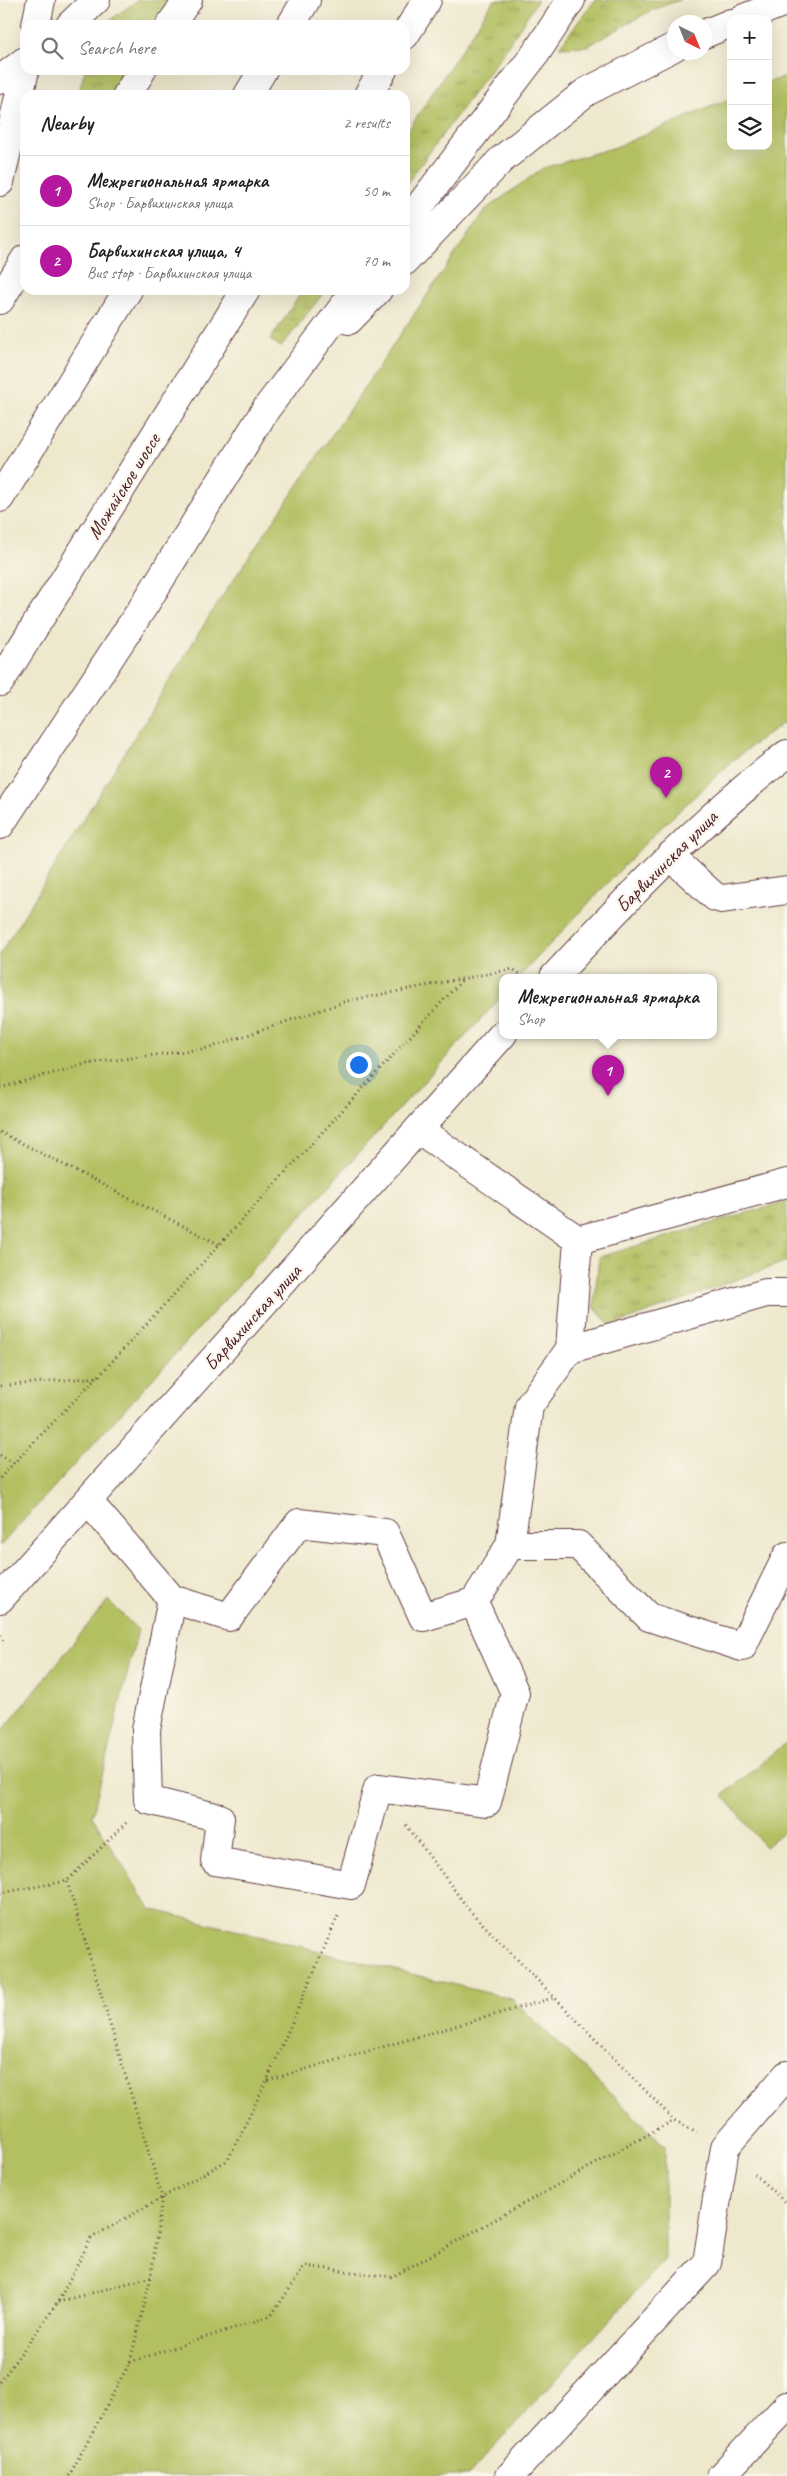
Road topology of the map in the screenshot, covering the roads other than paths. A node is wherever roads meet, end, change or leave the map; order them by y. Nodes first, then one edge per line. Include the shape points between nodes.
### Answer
1 (41, 0) edge
2 (96, 0) edge
3 (188, 0) edge
4 (306, 0) edge
5 (427, 0) edge
6 (571, 0) edge
7 (787, 1) edge
8 (752, 15) edge
9 (37, 20) edge
10 (75, 20) edge
11 (174, 20) edge
12 (294, 20) edge
13 (727, 25) edge
14 (410, 28) edge
15 (712, 31) edge
16 (667, 51) edge
17 (20, 65) edge
18 (25, 75) edge
19 (139, 75) edge
20 (260, 75) edge
21 (380, 75) edge
22 (0, 80) edge
23 (21, 90) edge
24 (130, 90) edge
25 (251, 90) edge
26 (371, 90) edge
27 (20, 96) edge
28 (0, 182) edge
29 (410, 218) edge
30 (410, 256) edge
31 (20, 268) edge
32 (125, 295) edge
33 (243, 295) edge
34 (352, 295) edge
35 (373, 295) edge
36 (0, 300) edge
37 (266, 409) junction
38 (0, 498) edge
39 (0, 682) edge
40 (787, 754) edge
41 (0, 825) edge
42 (670, 856) junction
43 (787, 890) edge
44 (557, 974) edge
45 (499, 1039) edge
46 (418, 1130) junction
47 (787, 1183) edge
48 (578, 1240) junction
49 (787, 1293) edge
50 (570, 1349) junction
51 (88, 1501) junction
52 (510, 1545) junction
53 (787, 1556) edge
54 (0, 1598) edge
55 (172, 1599) junction
56 (474, 1602) junction
57 (787, 2074) edge
58 (787, 2406) edge
59 (510, 2476) edge
60 (721, 2476) edge

1 - 9 main road
2 - 10 main road
3 - 11 main road
4 - 12 main road
5 - 14 main road
6 - 29 main road via 536,53
7 - 8 main road
13 - 15 main road
16 - 30 main road via 586,92 501,160
17 - 22 main road
18 - 23 main road
19 - 24 main road
20 - 25 main road
21 - 26 main road
27 - 28 main road
31 - 36 main road
32 - 38 main road
33 - 39 main road, Можайское шоссе
34 - 37 main road
35 - 37 main road
37 - 41 main road via 145,604
40 - 42 main road, Барвихинская улица via 721,806
42 - 43 main road via 722,899
42 - 44 main road, Барвихинская улица
45 - 46 main road, Барвихинская улица
46 - 48 main road
46 - 51 main road, Барвихинская улица
47 - 48 main road
48 - 50 main road
49 - 50 main road via 766,1293
50 - 52 main road via 529,1406
51 - 54 main road, Барвихинская улица
51 - 55 main road
52 - 53 main road via 578,1545 649,1616 742,1647
52 - 56 main road
55 - 56 main road via 229,1617 299,1523 385,1533 423,1618
55 - 56 main road via 146,1730 148,1800 220,1818 215,1861 351,1885 378,1788 488,1802 515,1693
57 - 59 main road via 724,2147 707,2262
58 - 60 main road

